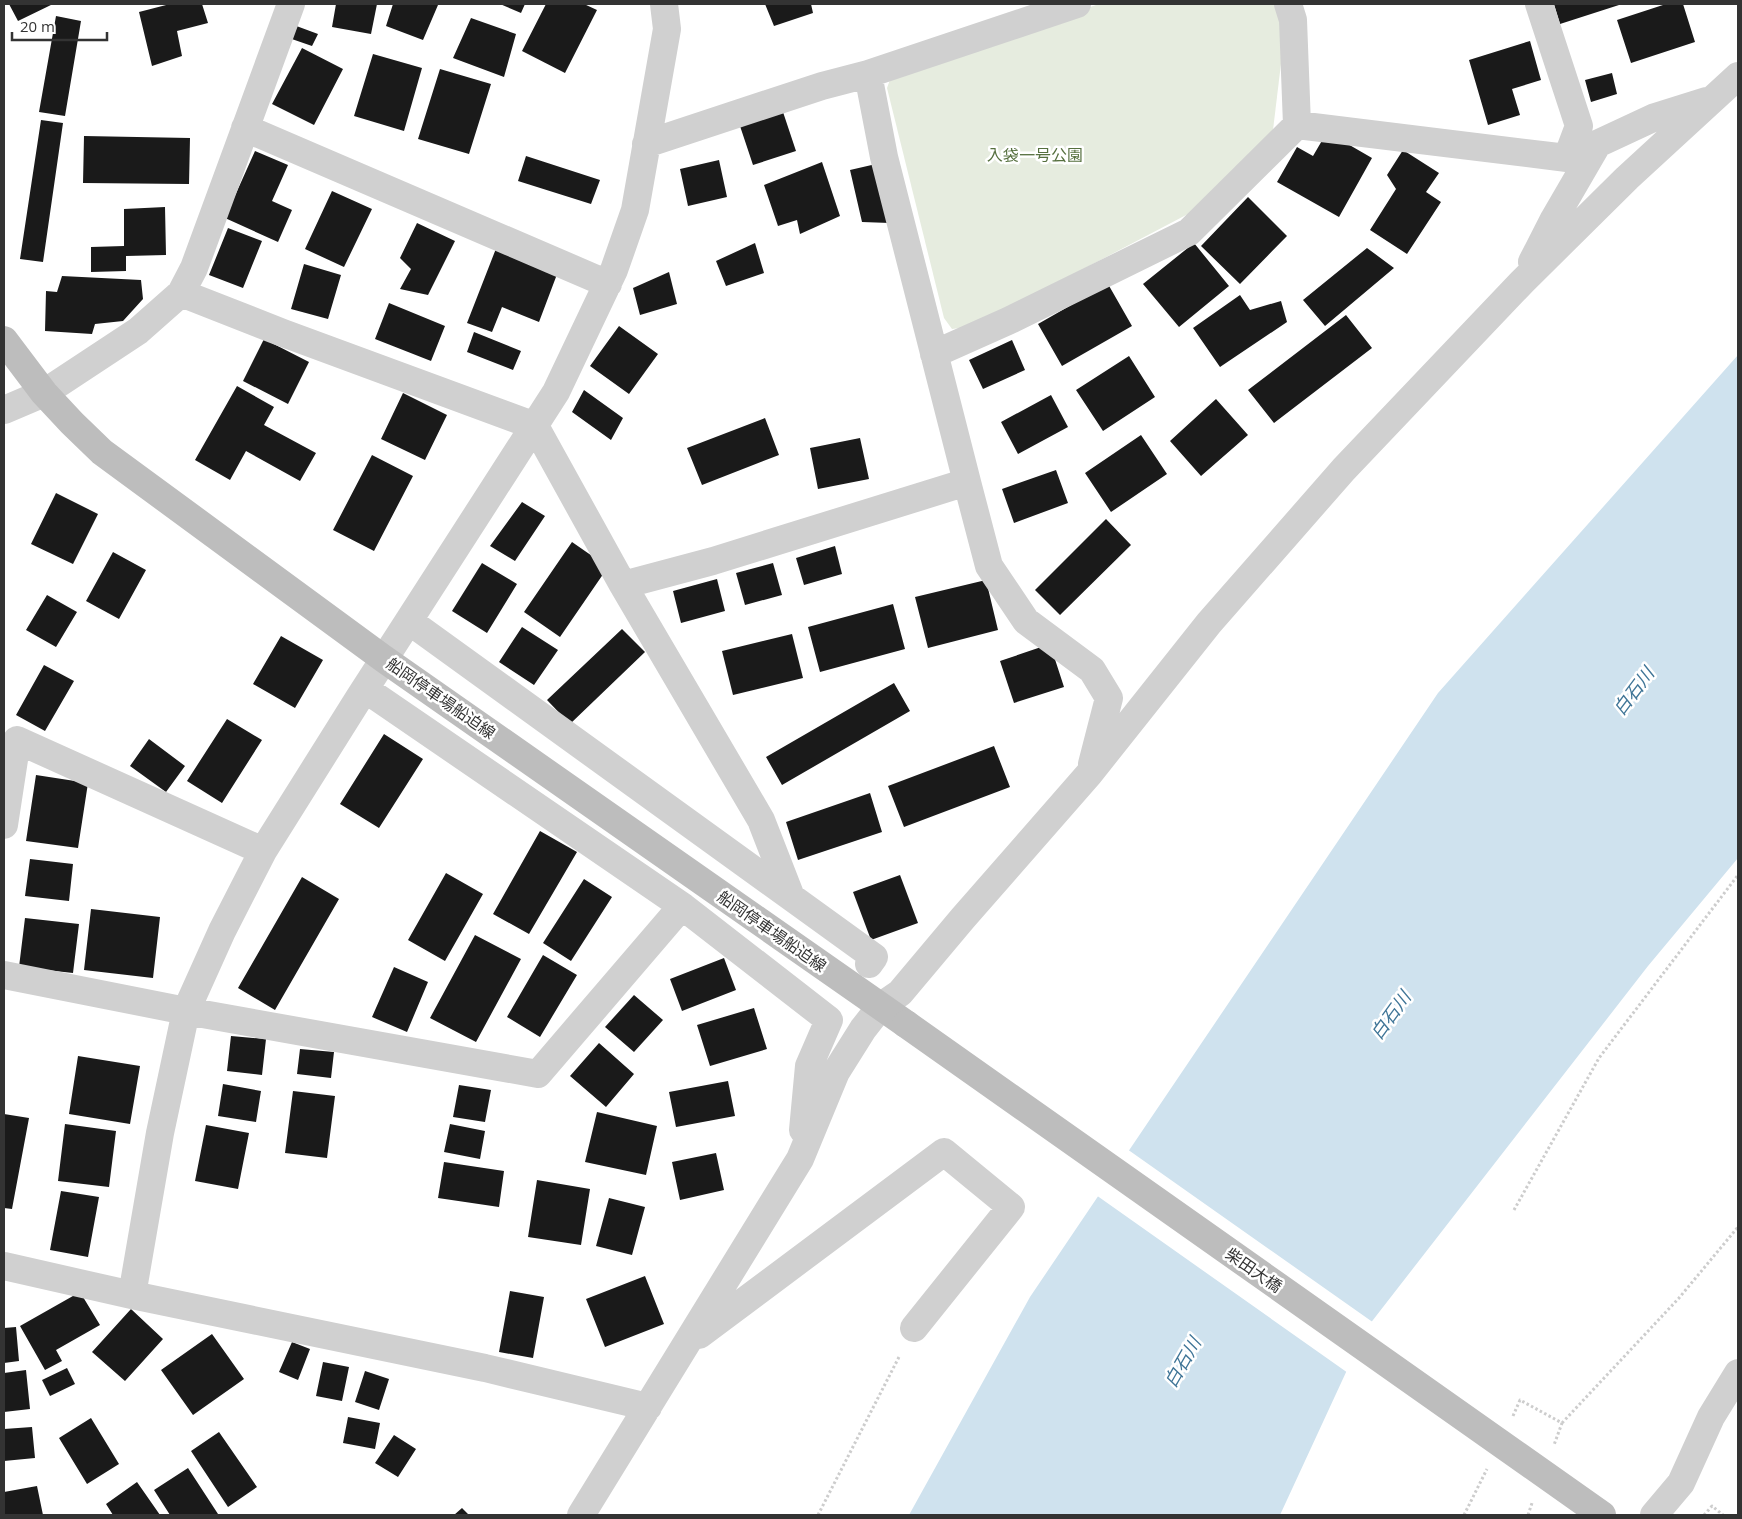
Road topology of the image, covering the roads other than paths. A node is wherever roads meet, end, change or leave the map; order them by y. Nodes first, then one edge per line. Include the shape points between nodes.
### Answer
1 (291, 4) edge
2 (664, 4) edge
3 (1077, 4) edge
4 (1288, 4) edge
5 (1539, 4) edge
6 (1041, 9) edge
7 (868, 74) junction
8 (1738, 76) edge
9 (1714, 98) junction
10 (1297, 125) junction
11 (245, 128) junction
12 (646, 144) junction
13 (1597, 145) junction
14 (1567, 158) junction
15 (1522, 282) junction
16 (608, 284) junction
17 (181, 293) junction
18 (4, 340) edge
19 (934, 354) junction
20 (44, 393) junction
21 (4, 410) edge
22 (535, 426) junction
23 (967, 482) junction
24 (623, 585) junction
25 (409, 621) junction
26 (384, 659) junction
27 (365, 689) junction
28 (1089, 774) junction
29 (4, 825) edge
30 (263, 851) junction
31 (791, 897) junction
32 (682, 906) junction
33 (869, 964) dead end
34 (4, 976) edge
35 (880, 1006) junction
36 (186, 1011) junction
37 (906, 1024) joint
38 (800, 1159) junction
39 (4, 1266) edge
40 (132, 1295) junction
41 (914, 1328) road end
42 (688, 1344) junction
43 (1738, 1374) edge
44 (648, 1407) junction
45 (581, 1515) edge
46 (1602, 1515) edge
47 (1654, 1515) edge

1 - 11 street
2 - 12 street via 667,29
3 - 6 street
4 - 10 street via 1293,20
5 - 14 street via 1579,126
6 - 7 street
7 - 12 street
7 - 19 street via 884,157
8 - 9 street
9 - 13 street via 1655,117
9 - 15 street
10 - 14 street
10 - 19 street via 1189,232
11 - 16 street
11 - 17 street via 194,268
12 - 16 street via 635,210
13 - 14 street
13 - 15 street
15 - 28 street via 1332,483 1209,623
16 - 22 street via 556,392
17 - 20 street via 138,331
17 - 22 street
18 - 20 main road, 船岡停車場船迫線
19 - 23 street
20 - 21 street
20 - 26 main road, 船岡停車場船迫線 via 102,452
22 - 24 street
22 - 25 street
23 - 24 street via 713,561
23 - 28 street via 989,566 1026,622 1092,670 1109,698
24 - 31 street via 761,820
25 - 26 street
25 - 31 street
26 - 27 street
26 - 35 main road, 船岡停車場船迫線
27 - 30 street
27 - 32 street
28 - 35 street via 900,993
29 - 30 street via 17,740
30 - 36 street
31 - 33 street via 874,957
32 - 36 street via 538,1074
32 - 38 street via 829,1020 809,1066
34 - 36 street
35 - 37 main road, 船岡停車場船迫線
35 - 38 street via 836,1072
36 - 40 street via 160,1133
37 - 46 main road, 柴田大橋, bridge
38 - 42 street
39 - 40 street
40 - 44 street via 485,1368
41 - 42 street via 1012,1207 944,1152
42 - 44 street
43 - 47 street via 1711,1417 1681,1482
44 - 45 street

